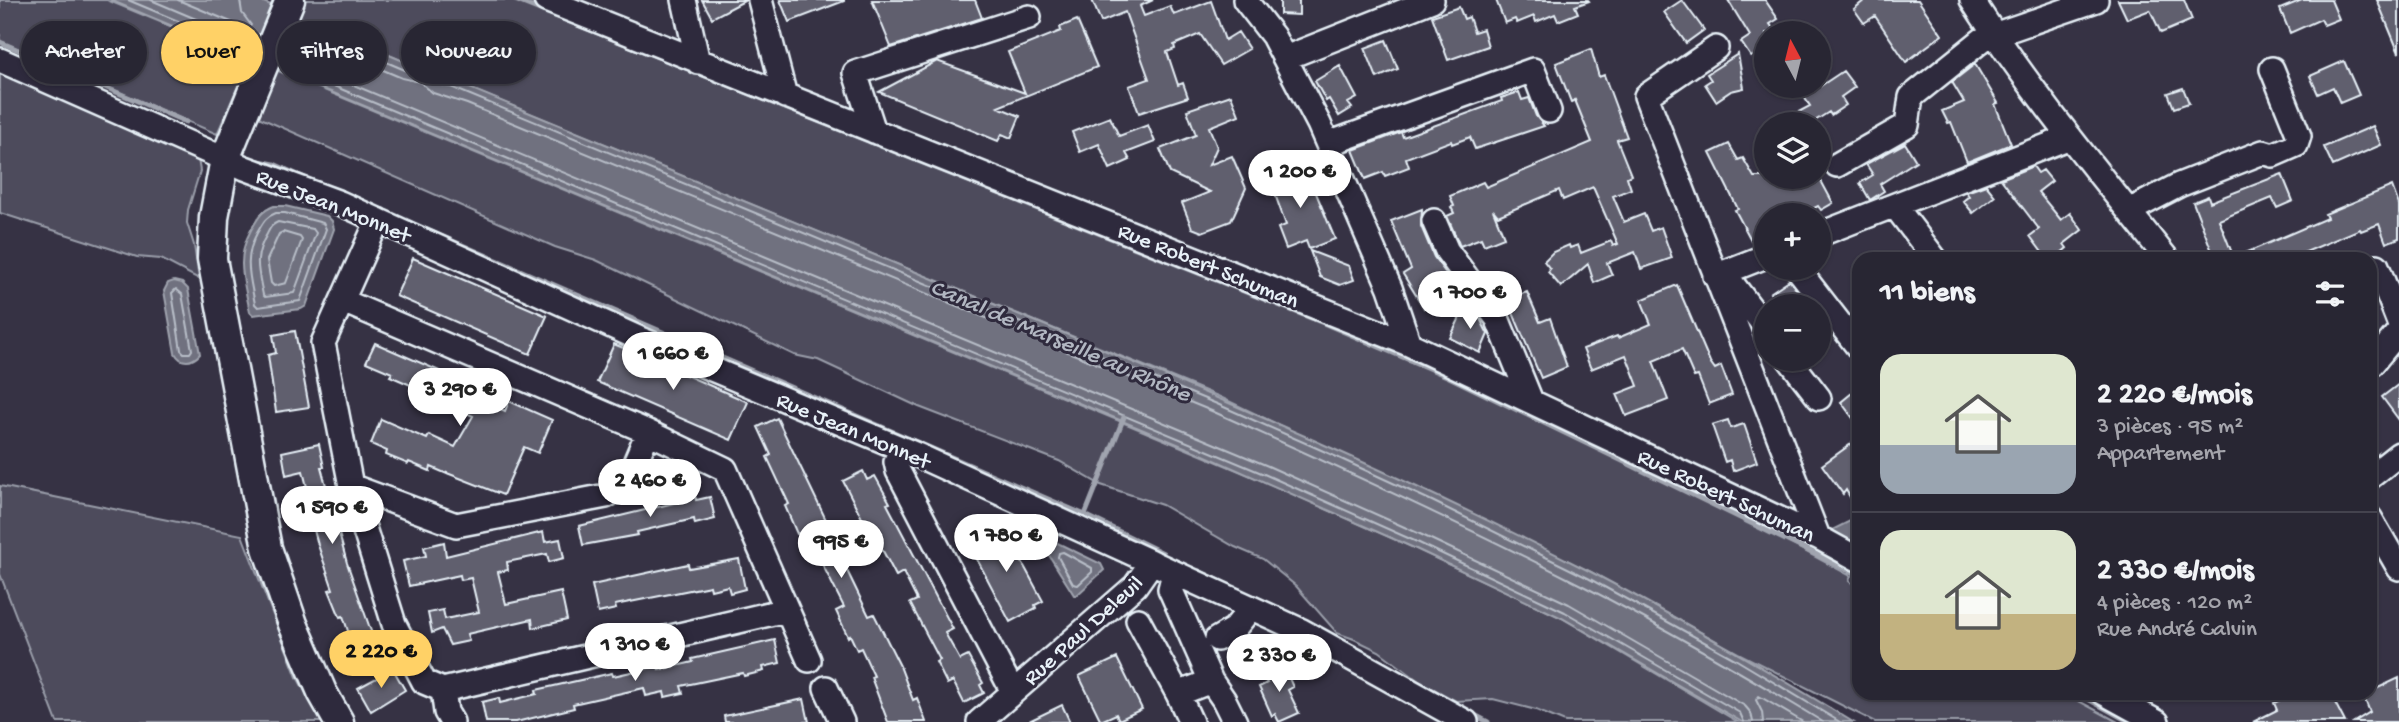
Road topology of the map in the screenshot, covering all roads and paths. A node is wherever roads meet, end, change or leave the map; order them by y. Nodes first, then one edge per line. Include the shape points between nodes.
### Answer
1 (290, 0) edge
2 (546, 0) edge
3 (684, 0) edge
4 (760, 0) edge
5 (1245, 0) edge
6 (1432, 0) edge
7 (1972, 0) edge
8 (2096, 0) edge
9 (1029, 17) dead end
10 (1993, 33) junction
11 (1716, 48) dead end
12 (1285, 58) junction
13 (0, 60) edge
14 (698, 62) junction
15 (2272, 69) dead end
16 (785, 96) junction
17 (1549, 111) dead end
18 (874, 131) junction
19 (2070, 137) junction
20 (1328, 144) junction
21 (225, 159) junction
22 (1837, 165) dead end
23 (1895, 205) junction
24 (2129, 211) junction
25 (378, 220) junction
26 (1434, 221) dead end
27 (1831, 230) edge
28 (1930, 252) edge
29 (2161, 252) edge
30 (1754, 261) edge
31 (2377, 266) edge
32 (1719, 274) junction
33 (1806, 280) edge
34 (343, 301) junction
35 (1754, 314) edge
36 (2399, 322) edge
37 (2399, 331) edge
38 (1852, 339) edge
39 (1409, 344) junction
40 (2377, 358) edge
41 (1798, 371) edge
42 (1819, 398) dead end
43 (1531, 401) junction
44 (648, 432) junction
45 (900, 448) junction
46 (2399, 454) edge
47 (2377, 471) edge
48 (351, 485) junction
49 (2377, 531) edge
50 (1818, 537) junction
51 (1852, 556) edge
52 (1152, 562) junction
53 (2399, 568) edge
54 (1174, 573) junction
55 (1251, 608) junction
56 (786, 610) junction
57 (1138, 620) dead end
58 (1217, 639) dead end
59 (809, 660) dead end
60 (1211, 681) junction
61 (826, 688) dead end
62 (443, 690) junction
63 (1013, 692) junction
64 (1178, 694) junction
65 (2117, 700) edge
66 (339, 722) edge
67 (452, 722) edge
68 (842, 722) edge
69 (979, 722) edge
70 (1191, 722) edge
71 (1235, 722) edge
72 (1465, 722) edge
73 (2157, 722) edge

1 - 21 main road
2 - 14 street, Rue Robert Schuman
3 - 14 street
4 - 16 street
5 - 12 street
6 - 12 street
7 - 10 street
8 - 10 street
9 - 18 street via 855,74
10 - 19 street
10 - 22 street via 1911,97 1906,125
11 - 32 street via 1646,96
12 - 20 street
13 - 21 street, Rue Jean Monnet
14 - 16 street, Rue Robert Schuman
15 - 24 street via 2299,136 2296,145 2273,155 2263,152 2179,185
16 - 18 street, Rue Robert Schuman
17 - 20 street via 1533,70
18 - 39 street, Rue Robert Schuman
19 - 23 street
19 - 24 street
20 - 39 street
21 - 25 street, Rue Jean Monnet
21 - 66 main road via 212,260 221,353 267,548 293,624
23 - 27 street
23 - 28 street
24 - 29 street
25 - 34 street
25 - 45 street, Rue Jean Monnet via 638,338
26 - 43 street via 1447,251 1497,318
30 - 32 street
31 - 36 street
32 - 35 street
32 - 50 street
33 - 38 street
34 - 44 street
34 - 48 street via 323,342
37 - 40 street
39 - 43 street, Rue Robert Schuman
41 - 42 street
43 - 50 street, Rue Robert Schuman
44 - 48 street via 626,484 606,496 456,525
44 - 56 street via 726,468
45 - 52 street, Rue Jean Monnet
45 - 63 street via 895,462 898,471
46 - 47 street
48 - 62 street via 394,624 424,682
49 - 53 street
50 - 51 street, Rue Robert Schuman
52 - 54 street, Rue Jean Monnet
52 - 63 street, Rue Paul Deleuil via 1135,586
54 - 55 street, Rue Jean Monnet
54 - 60 street via 1170,589
55 - 58 street via 1234,629
55 - 72 street, Rue Jean Monnet
56 - 59 street
56 - 62 street
57 - 64 street
60 - 64 street
60 - 71 street
61 - 68 street
62 - 67 street
63 - 69 street, Rue Paul Deleuil
64 - 70 street
65 - 73 street

